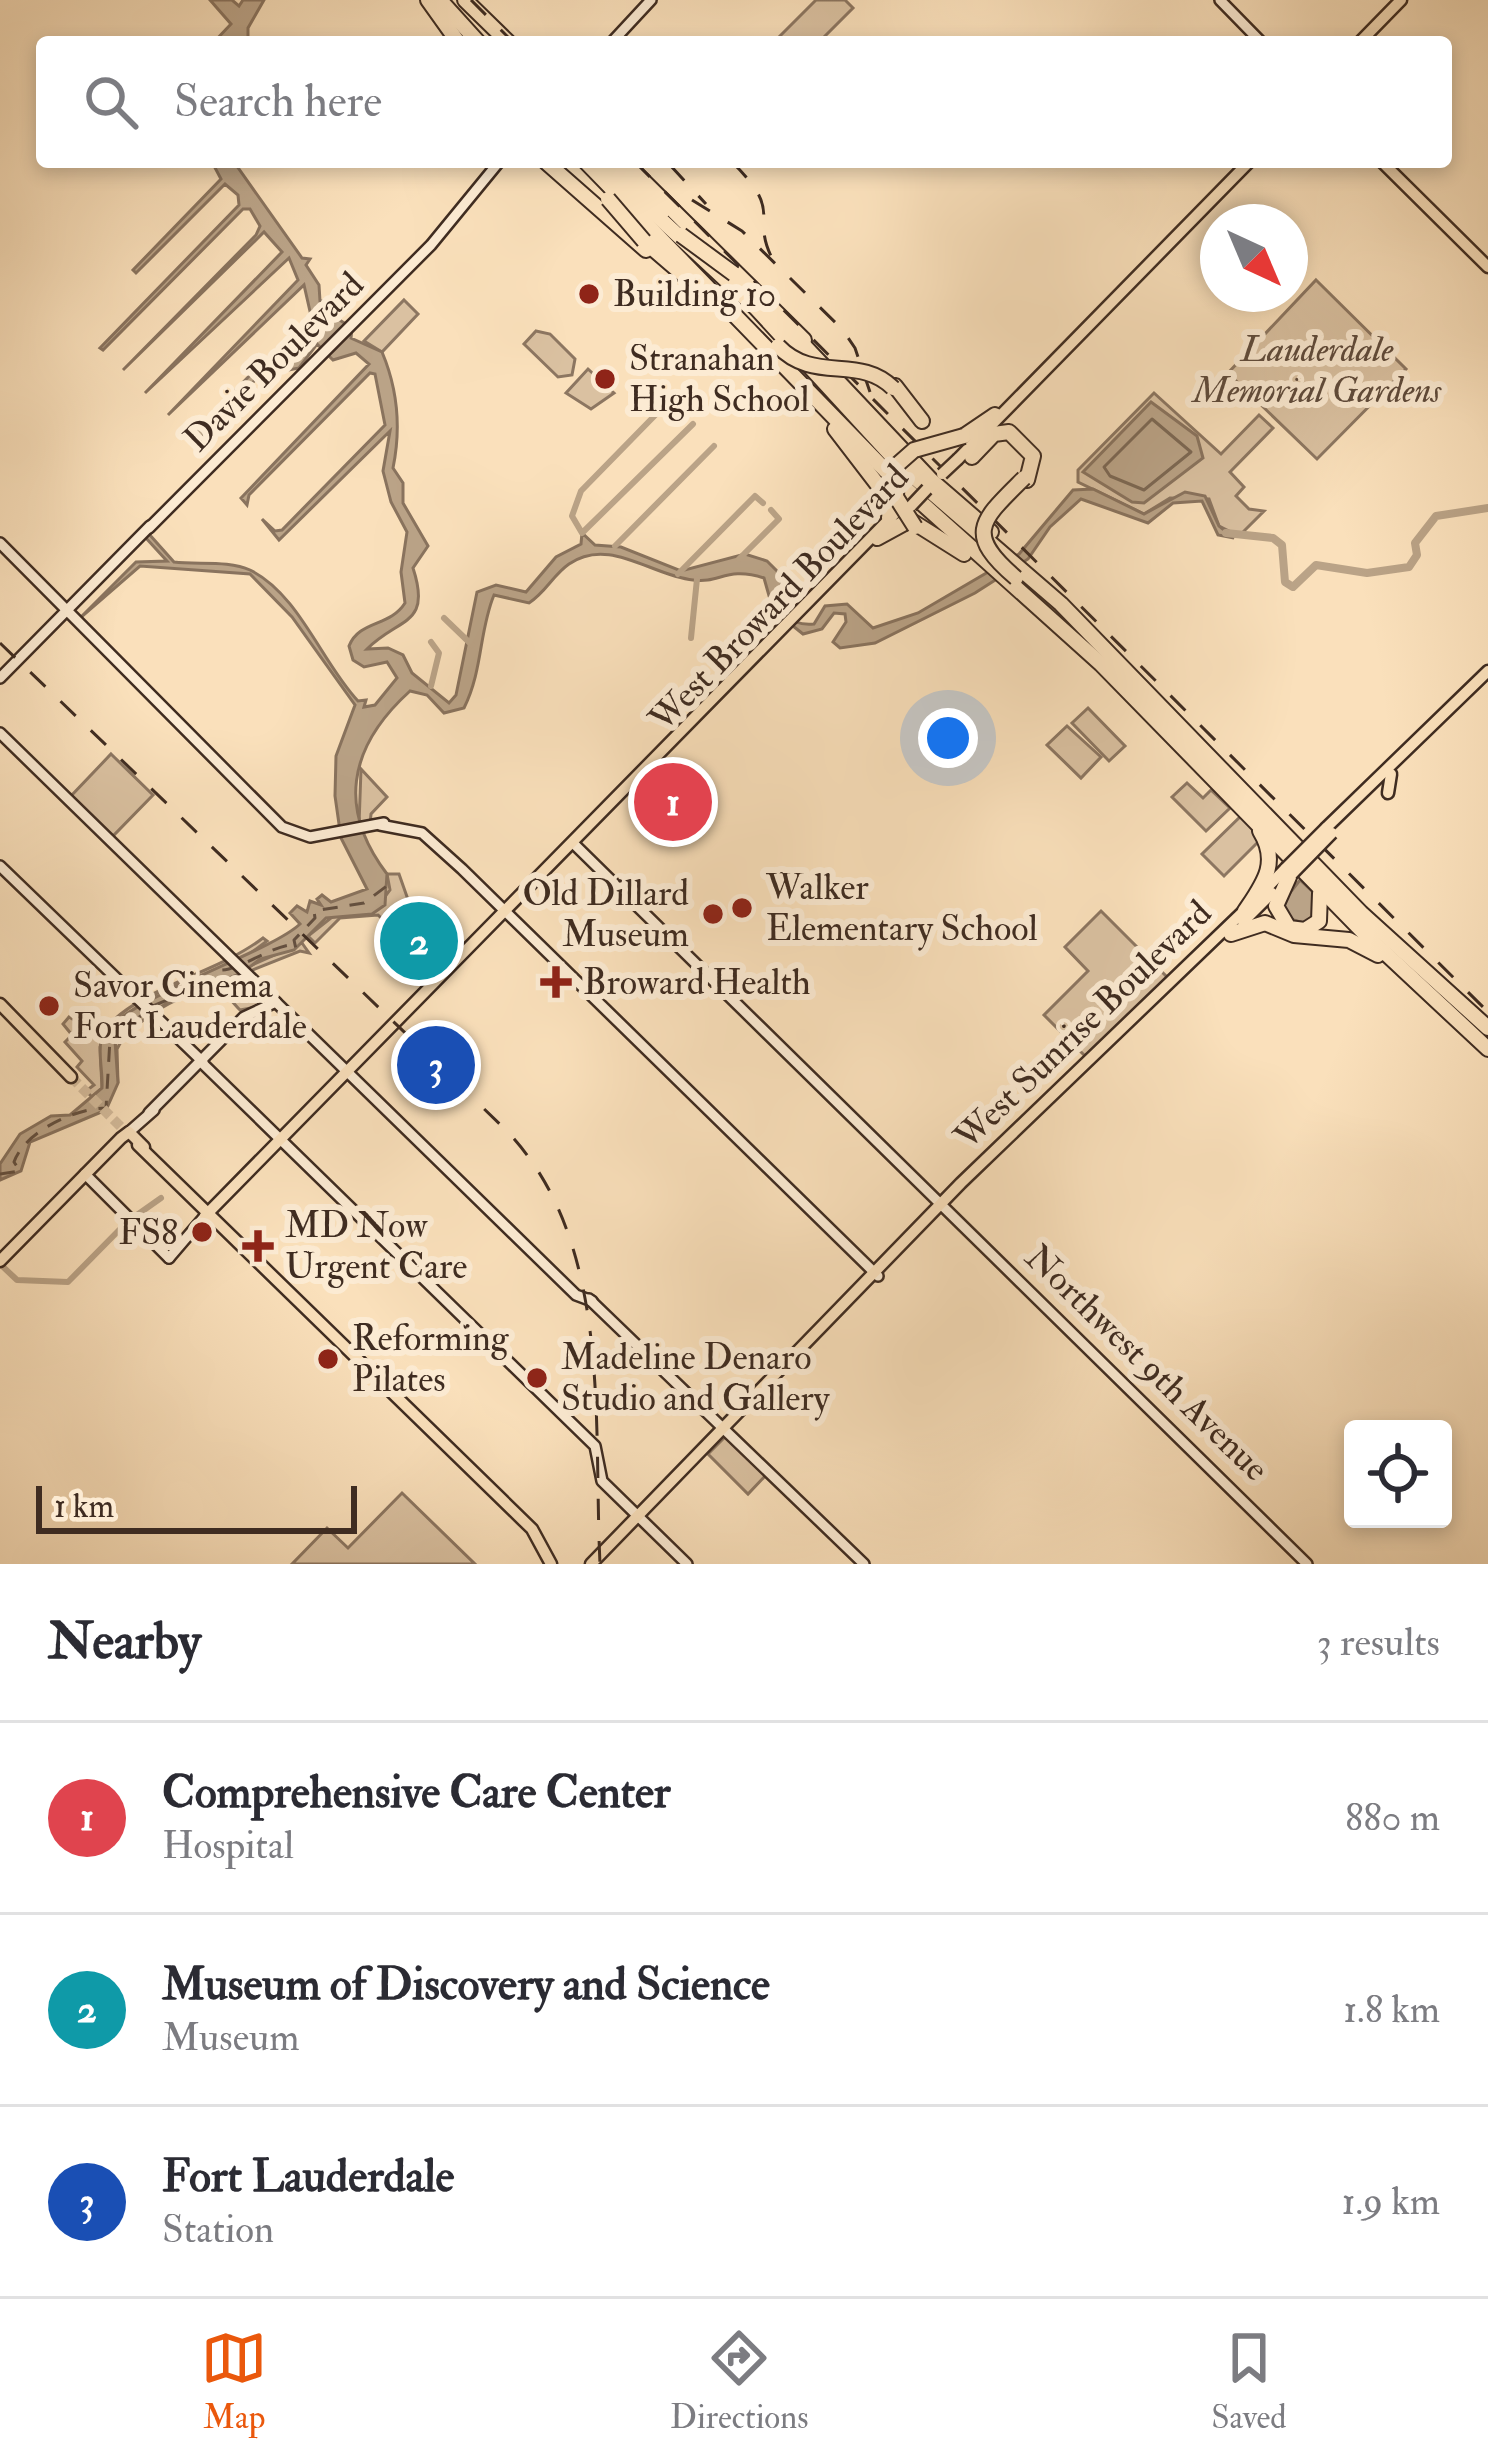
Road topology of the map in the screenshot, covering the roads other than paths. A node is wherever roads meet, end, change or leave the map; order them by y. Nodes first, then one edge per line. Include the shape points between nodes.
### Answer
1 (447, 0) edge
2 (1220, 0) edge
3 (650, 2) edge
4 (1395, 9) edge
5 (461, 36) edge
6 (486, 36) edge
7 (615, 36) edge
8 (1256, 36) edge
9 (1370, 36) edge
10 (486, 168) edge
11 (494, 168) edge
12 (554, 168) edge
13 (555, 168) edge
14 (567, 168) edge
15 (597, 168) edge
16 (601, 168) edge
17 (601, 168) edge
18 (602, 168) edge
19 (602, 168) edge
20 (603, 168) edge
21 (630, 168) edge
22 (630, 168) edge
23 (1241, 168) edge
24 (1388, 168) edge
25 (620, 216) junction
26 (674, 234) junction
27 (435, 238) junction
28 (702, 247) junction
29 (681, 253) junction
30 (1488, 267) edge
31 (718, 295) junction
32 (756, 308) junction
33 (746, 333) junction
34 (1079, 334) junction
35 (779, 345) junction
36 (995, 415) junction
37 (921, 422) dead end
38 (879, 424) junction
39 (986, 444) dead end
40 (961, 458) junction
41 (932, 479) junction
42 (1026, 479) junction
43 (901, 508) junction
44 (878, 538) junction
45 (0, 545) edge
46 (1007, 569) junction
47 (65, 611) junction
48 (797, 621) junction
49 (1115, 669) junction
50 (1488, 674) edge
51 (0, 678) edge
52 (695, 723) junction
53 (0, 733) edge
54 (1211, 758) junction
55 (1390, 771) junction
56 (1372, 773) dead end
57 (1388, 793) dead end
58 (1230, 795) junction
59 (379, 825) junction
60 (576, 845) junction
61 (1311, 849) junction
62 (0, 866) edge
63 (462, 868) junction
64 (1289, 869) junction
65 (1256, 902) junction
66 (508, 914) junction
67 (1284, 931) junction
68 (1231, 934) junction
69 (276, 1002) junction
70 (0, 1008) edge
71 (1446, 1010) junction
72 (1469, 1012) junction
73 (1488, 1039) edge
74 (200, 1061) junction
75 (349, 1072) junction
76 (70, 1078) tunnel mouth
77 (1055, 1097) junction
78 (126, 1134) junction
79 (281, 1141) junction
80 (137, 1146) tunnel mouth
81 (86, 1175) junction
82 (183, 1191) junction
83 (942, 1207) junction
84 (209, 1216) junction
85 (1, 1260) edge
86 (876, 1274) junction
87 (583, 1418) dead end
88 (571, 1422) junction
89 (725, 1429) junction
90 (639, 1518) junction
91 (599, 1558) edge
92 (549, 1564) edge
93 (687, 1564) edge
94 (864, 1564) edge
95 (1311, 1564) edge

1 - 5 highway
1 - 6 highway
2 - 8 main road
3 - 7 main road
4 - 9 main road
10 - 27 main road, Davie Boulevard
11 - 27 main road, Davie Boulevard
12 - 33 highway
13 - 25 highway
14 - 25 highway
15 - 33 highway, bridge via 608,199 644,241
16 - 29 highway
17 - 31 highway
18 - 26 highway
19 - 32 highway
20 - 28 highway
21 - 28 highway
22 - 38 highway
23 - 34 main road, West Broward Boulevard
24 - 30 main road
25 - 31 highway
26 - 35 highway
26 - 38 highway, bridge via 734,274
26 - 46 highway via 903,473
27 - 47 main road, Davie Boulevard
28 - 32 highway
29 - 35 highway
29 - 46 highway via 889,468
31 - 46 highway via 886,471
32 - 46 highway
33 - 43 highway
34 - 36 main road, West Broward Boulevard
34 - 40 main road, West Broward Boulevard
35 - 37 highway, bridge via 806,367 867,369 894,387
36 - 40 main road, West Broward Boulevard
36 - 46 highway, bridge via 964,436 912,451 897,465 896,497 915,527
38 - 41 highway
39 - 42 highway via 1001,434 1015,440 1031,460
40 - 41 main road, West Broward Boulevard, bridge
40 - 42 highway via 1009,432 1033,456
41 - 43 main road, West Broward Boulevard, bridge
41 - 46 highway
42 - 46 highway, bridge via 988,514 982,532 988,554
43 - 44 main road, West Broward Boulevard
43 - 48 main road, West Broward Boulevard
44 - 46 highway via 911,520
44 - 48 main road, West Broward Boulevard
45 - 47 main road
46 - 49 highway
46 - 49 highway
47 - 51 main road, Davie Boulevard
47 - 59 main road via 286,830 327,835
48 - 52 main road, West Broward Boulevard
48 - 52 main road, West Broward Boulevard
49 - 54 highway
49 - 58 highway
49 - 73 highway
50 - 55 main road, West Sunrise Boulevard
52 - 60 main road, West Broward Boulevard
52 - 60 main road, West Broward Boulevard
53 - 69 main road
54 - 61 highway
54 - 72 highway
55 - 56 main road
55 - 57 main road
55 - 61 main road, West Sunrise Boulevard, bridge
58 - 64 highway
58 - 65 highway via 1270,854
59 - 63 main road via 420,832
59 - 63 main road via 425,831
60 - 66 main road, West Broward Boulevard
60 - 83 main road, Northwest 9th Avenue
61 - 64 main road, West Sunrise Boulevard, bridge
61 - 72 highway
62 - 74 main road
63 - 66 main road
64 - 65 main road, West Sunrise Boulevard
64 - 71 highway
65 - 67 highway
65 - 68 main road, West Sunrise Boulevard
65 - 77 main road, West Sunrise Boulevard
66 - 75 main road, West Broward Boulevard
66 - 86 main road
67 - 68 highway via 1256,922
67 - 71 highway via 1362,945
68 - 77 main road, West Sunrise Boulevard
69 - 74 main road via 254,1010
69 - 75 main road
70 - 76 main road
71 - 73 highway
72 - 73 highway
74 - 78 main road
74 - 79 main road
75 - 79 main road, West Broward Boulevard
75 - 89 main road
77 - 83 main road, West Sunrise Boulevard
78 - 81 main road
78 - 82 main road
79 - 84 main road, West Broward Boulevard
79 - 88 main road
80 - 82 main road
81 - 84 main road via 174,1253
81 - 85 main road
82 - 84 main road
83 - 86 main road, West Sunrise Boulevard
83 - 95 main road, Northwest 9th Avenue
84 - 92 main road via 536,1533
86 - 89 main road, West Sunrise Boulevard
87 - 88 main road
88 - 90 main road via 599,1450 604,1483
89 - 90 main road, West Sunrise Boulevard
89 - 94 main road
90 - 91 main road, West Sunrise Boulevard
90 - 93 main road

